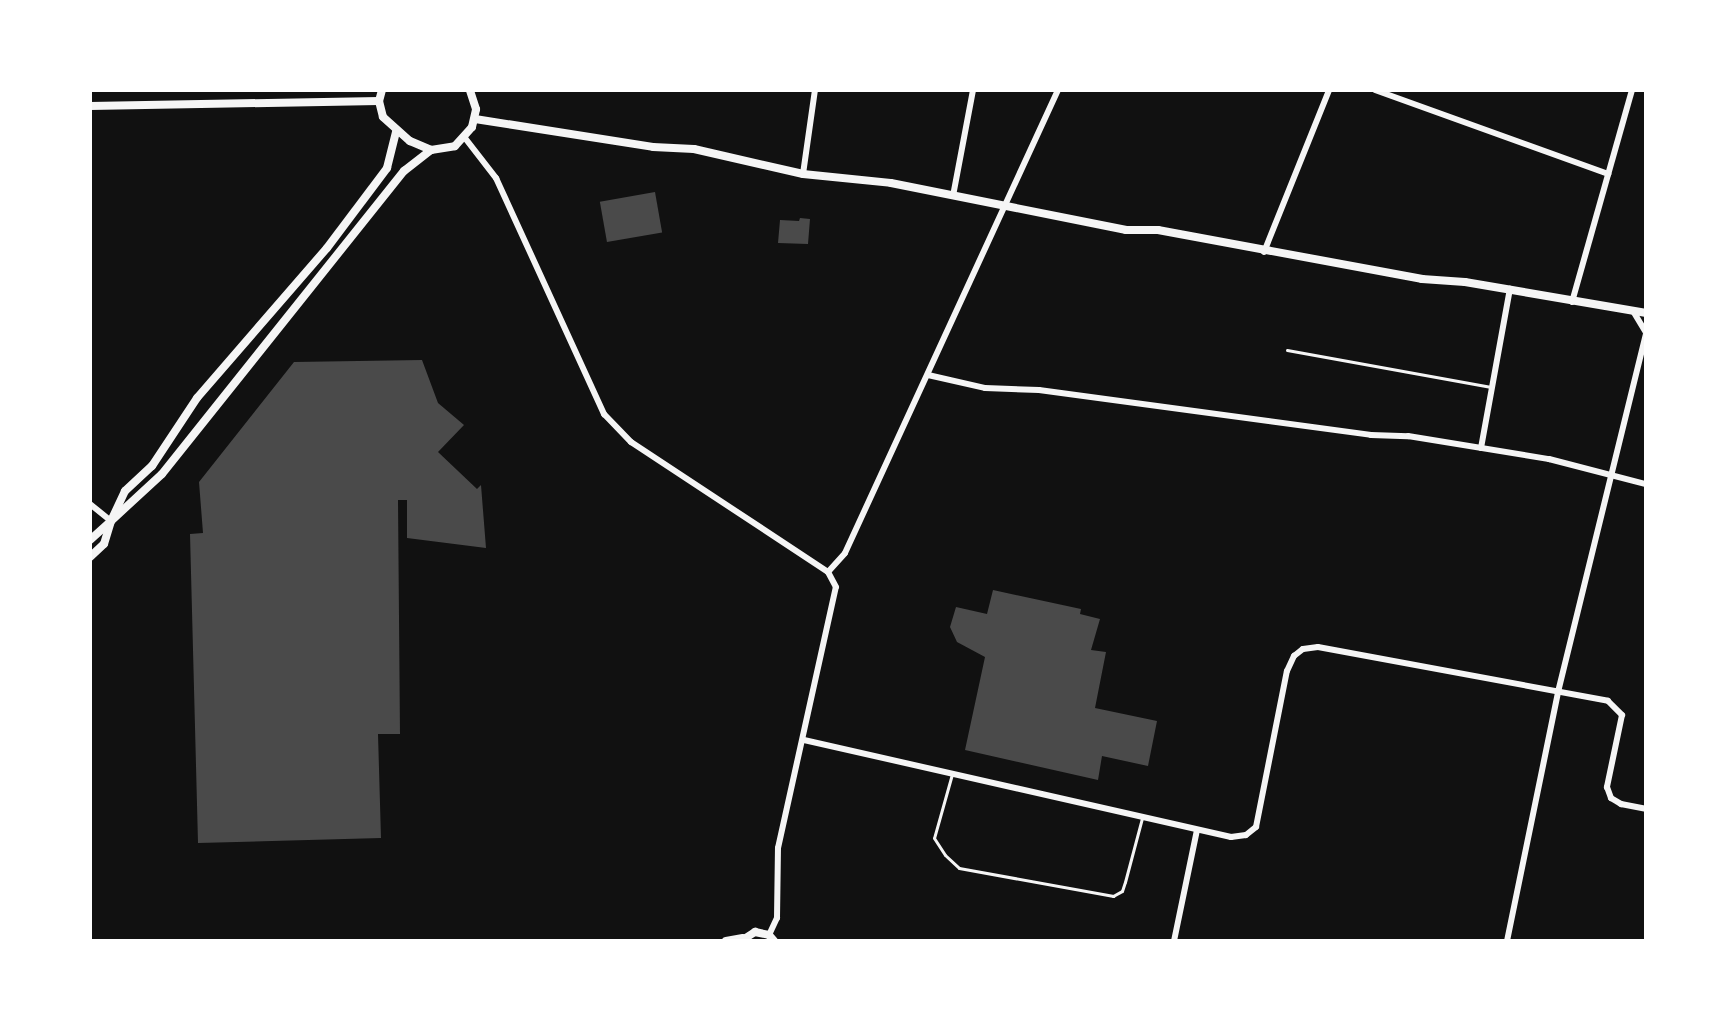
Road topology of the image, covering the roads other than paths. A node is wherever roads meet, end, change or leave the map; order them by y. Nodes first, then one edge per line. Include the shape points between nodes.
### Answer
1 (382, 90) edge
2 (470, 90) edge
3 (815, 90) edge
4 (973, 90) edge
5 (1058, 90) edge
6 (1329, 90) edge
7 (1375, 90) edge
8 (1632, 90) edge
9 (379, 101) junction
10 (90, 106) edge
11 (475, 119) junction
12 (396, 131) junction
13 (465, 138) junction
14 (431, 150) junction
15 (803, 174) junction
16 (1608, 174) junction
17 (952, 197) junction
18 (1004, 208) junction
19 (1264, 252) junction
20 (1510, 289) junction
21 (1572, 302) junction
22 (1633, 311) junction
23 (1646, 313) edge
24 (1646, 333) edge
25 (1287, 350) dead end
26 (928, 375) junction
27 (1490, 387) junction
28 (1481, 448) junction
29 (1612, 476) junction
30 (1646, 484) edge
31 (90, 504) edge
32 (111, 521) junction
33 (90, 540) edge
34 (90, 557) edge
35 (828, 572) junction
36 (1558, 692) junction
37 (804, 740) junction
38 (952, 774) junction
39 (1646, 809) edge
40 (1142, 816) junction
41 (1197, 830) junction
42 (772, 938) edge
43 (742, 940) edge
44 (726, 941) edge
45 (1174, 941) edge
46 (1507, 941) edge

1 - 9 street
2 - 11 street
3 - 15 street
4 - 17 street
5 - 18 street
6 - 19 street
7 - 16 street
8 - 16 street
9 - 10 street
9 - 12 street via 383,117
11 - 13 street
11 - 15 street via 694,149
12 - 14 street
12 - 32 street via 387,168 327,248 197,398 152,466 125,491
13 - 14 street
13 - 35 street via 496,178 604,414 631,442
14 - 32 street via 404,171 162,474
15 - 17 street via 891,183
16 - 21 street
17 - 18 street
18 - 19 street via 1126,230 1158,230
18 - 26 street
19 - 20 street
20 - 21 street
20 - 27 street
21 - 22 street
22 - 23 street
22 - 24 street
24 - 29 street
25 - 27 lane
26 - 28 street via 985,388 1039,390
26 - 35 street via 845,553
27 - 28 street
28 - 29 street
29 - 30 street
29 - 36 street
31 - 32 street
32 - 33 street
32 - 34 street via 104,544
35 - 37 street via 836,587
36 - 39 street via 1616,707 1622,715 1607,787 1621,804
36 - 41 street via 1318,647 1303,649 1287,671 1256,827 1231,837
36 - 46 street
37 - 38 street
37 - 42 street via 778,848
38 - 40 street
38 - 40 lane via 934,838 959,868 1113,896 1122,891
40 - 41 street
41 - 45 street
42 - 43 street via 755,932
43 - 44 street

